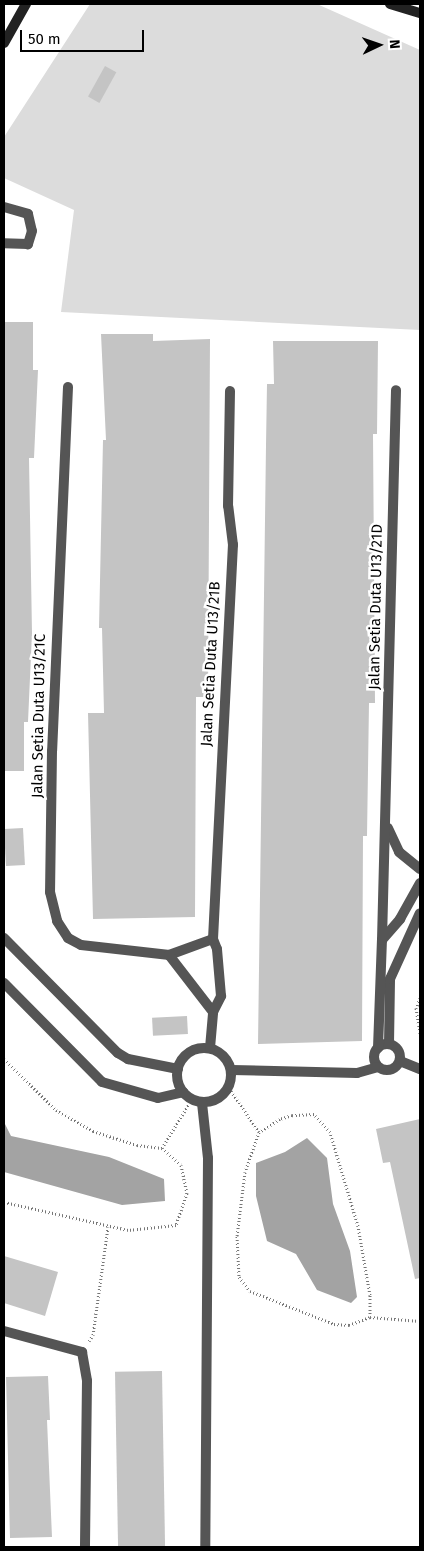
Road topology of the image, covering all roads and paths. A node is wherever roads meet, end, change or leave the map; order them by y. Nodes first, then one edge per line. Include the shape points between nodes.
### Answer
1 (26, 4) edge
2 (390, 4) edge
3 (420, 12) edge
4 (4, 43) edge
5 (4, 207) edge
6 (4, 243) edge
7 (68, 387) dead end
8 (396, 390) dead end
9 (230, 391) dead end
10 (386, 825) junction
11 (420, 869) edge
12 (420, 883) edge
13 (420, 914) edge
14 (4, 938) edge
15 (212, 939) junction
16 (382, 940) junction
17 (169, 955) junction
18 (4, 983) edge
19 (420, 998) edge
20 (213, 1012) junction
21 (420, 1034) edge
22 (389, 1044) junction
23 (210, 1048) junction
24 (378, 1048) junction
25 (4, 1059) edge
26 (400, 1061) junction
27 (378, 1067) junction
28 (420, 1068) edge
29 (178, 1069) junction
30 (232, 1070) junction
31 (229, 1088) junction
32 (183, 1092) junction
33 (192, 1099) junction
34 (202, 1103) junction
35 (260, 1132) junction
36 (162, 1148) junction
37 (4, 1202) edge
38 (108, 1227) junction
39 (370, 1317) junction
40 (420, 1321) edge
41 (4, 1331) edge
42 (82, 1352) junction
43 (86, 1547) edge
44 (205, 1547) edge

1 - 4 main road
2 - 3 main road
5 - 6 street via 28,214 32,230 28,244
7 - 17 street, Jalan Setia Duta U13/21C via 58,555 50,892 57,921 68,938 81,945
8 - 10 street, Jalan Setia Duta U13/21D
9 - 15 street, Jalan Setia Duta U13/21B via 228,506 233,545
10 - 11 street via 399,852
10 - 16 street, Jalan Setia Duta U13/21D
12 - 16 street via 400,919
13 - 22 street via 390,980
14 - 29 street via 118,1053
15 - 17 street
15 - 20 street, Jalan Setia Duta U13/21B via 221,975 221,996
16 - 24 street, Jalan Setia Duta U13/21D
17 - 20 street
18 - 32 street via 102,1082 158,1098
19 - 21 path via 416,1008
20 - 23 street, Jalan Setia Duta U13/21B
22 - 24 street
22 - 26 street via 397,1048
23 - 29 street via 186,1054
23 - 30 street via 224,1056
24 - 27 street via 374,1059
25 - 36 path via 56,1110 93,1131 137,1145
26 - 27 street via 391,1070
26 - 28 street
27 - 30 street via 357,1073
29 - 32 street
30 - 31 street
31 - 34 street via 218,1099
31 - 35 path
32 - 33 street
33 - 34 street
33 - 36 path
34 - 44 street via 208,1158
35 - 39 path via 292,1115 314,1114 330,1132 358,1226 370,1295
35 - 39 path via 245,1172 236,1236 239,1277 250,1291 334,1324 349,1325
36 - 38 path via 181,1165 187,1194 176,1225 128,1230
37 - 38 path
38 - 42 path via 93,1335
39 - 40 path
41 - 42 street
42 - 43 street via 87,1381

